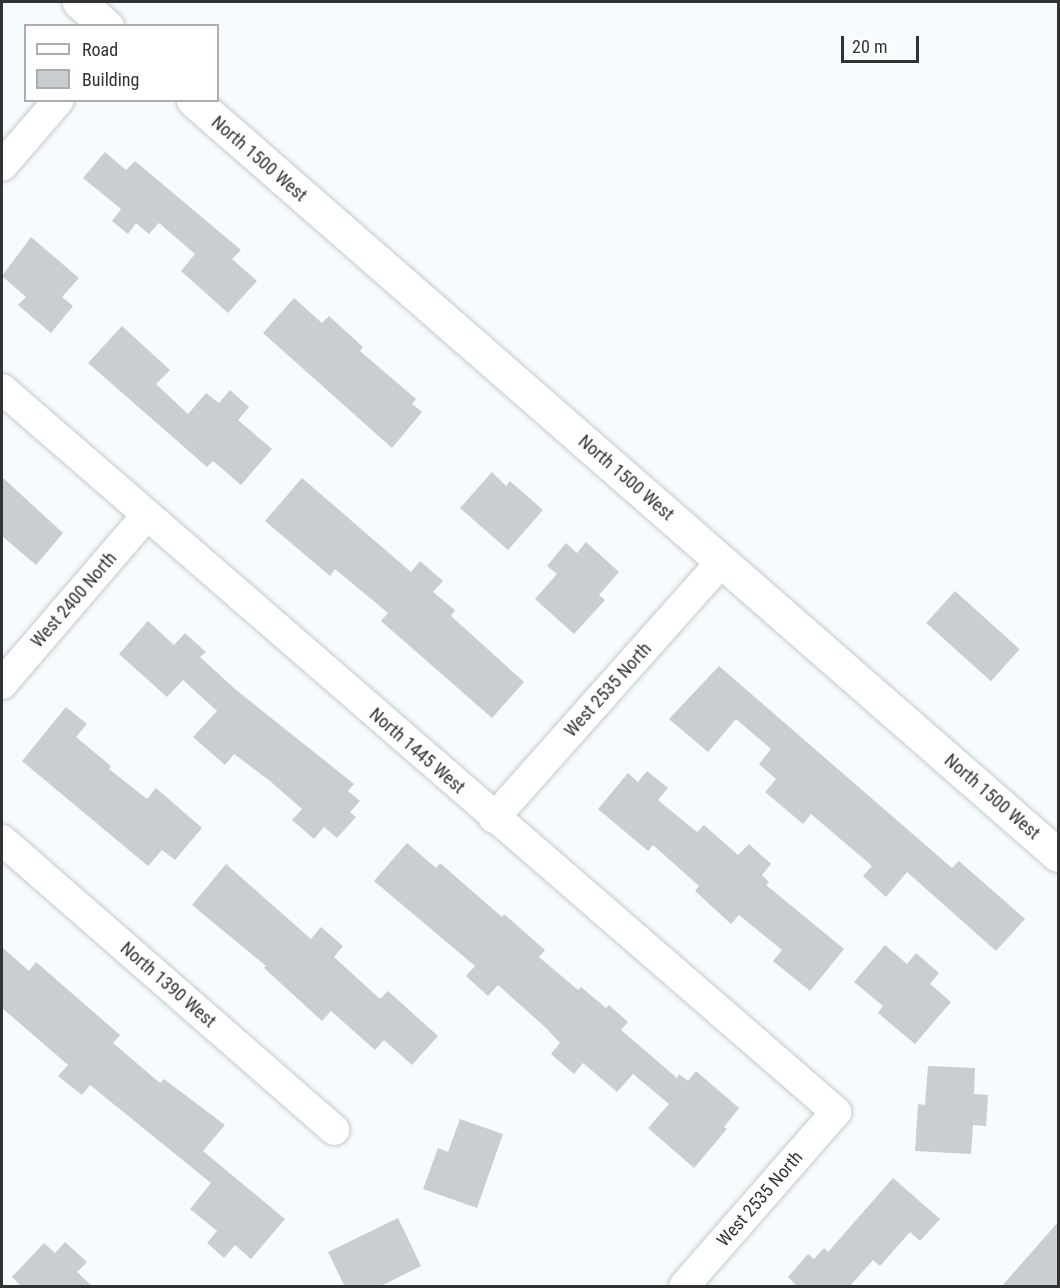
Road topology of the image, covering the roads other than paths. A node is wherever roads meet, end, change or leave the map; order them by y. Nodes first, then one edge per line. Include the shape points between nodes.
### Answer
1 (79, 2) edge
2 (105, 24) edge
3 (57, 102) edge
4 (195, 102) edge
5 (2, 166) edge
6 (2, 389) edge
7 (146, 516) junction
8 (722, 562) junction
9 (2, 684) edge
10 (494, 818) junction
11 (2, 840) edge
12 (1059, 855) edge
13 (836, 1112) joint
14 (334, 1131) dead end
15 (684, 1287) edge

1 - 2 street
3 - 5 street
4 - 8 street, North 1500 West
6 - 7 street, North 1445 West
7 - 9 street, West 2400 North
7 - 10 street, North 1445 West
8 - 10 street, West 2535 North
8 - 12 street, North 1500 West
10 - 13 street, North 1445 West
11 - 14 street, North 1390 West
13 - 15 street, West 2535 North

